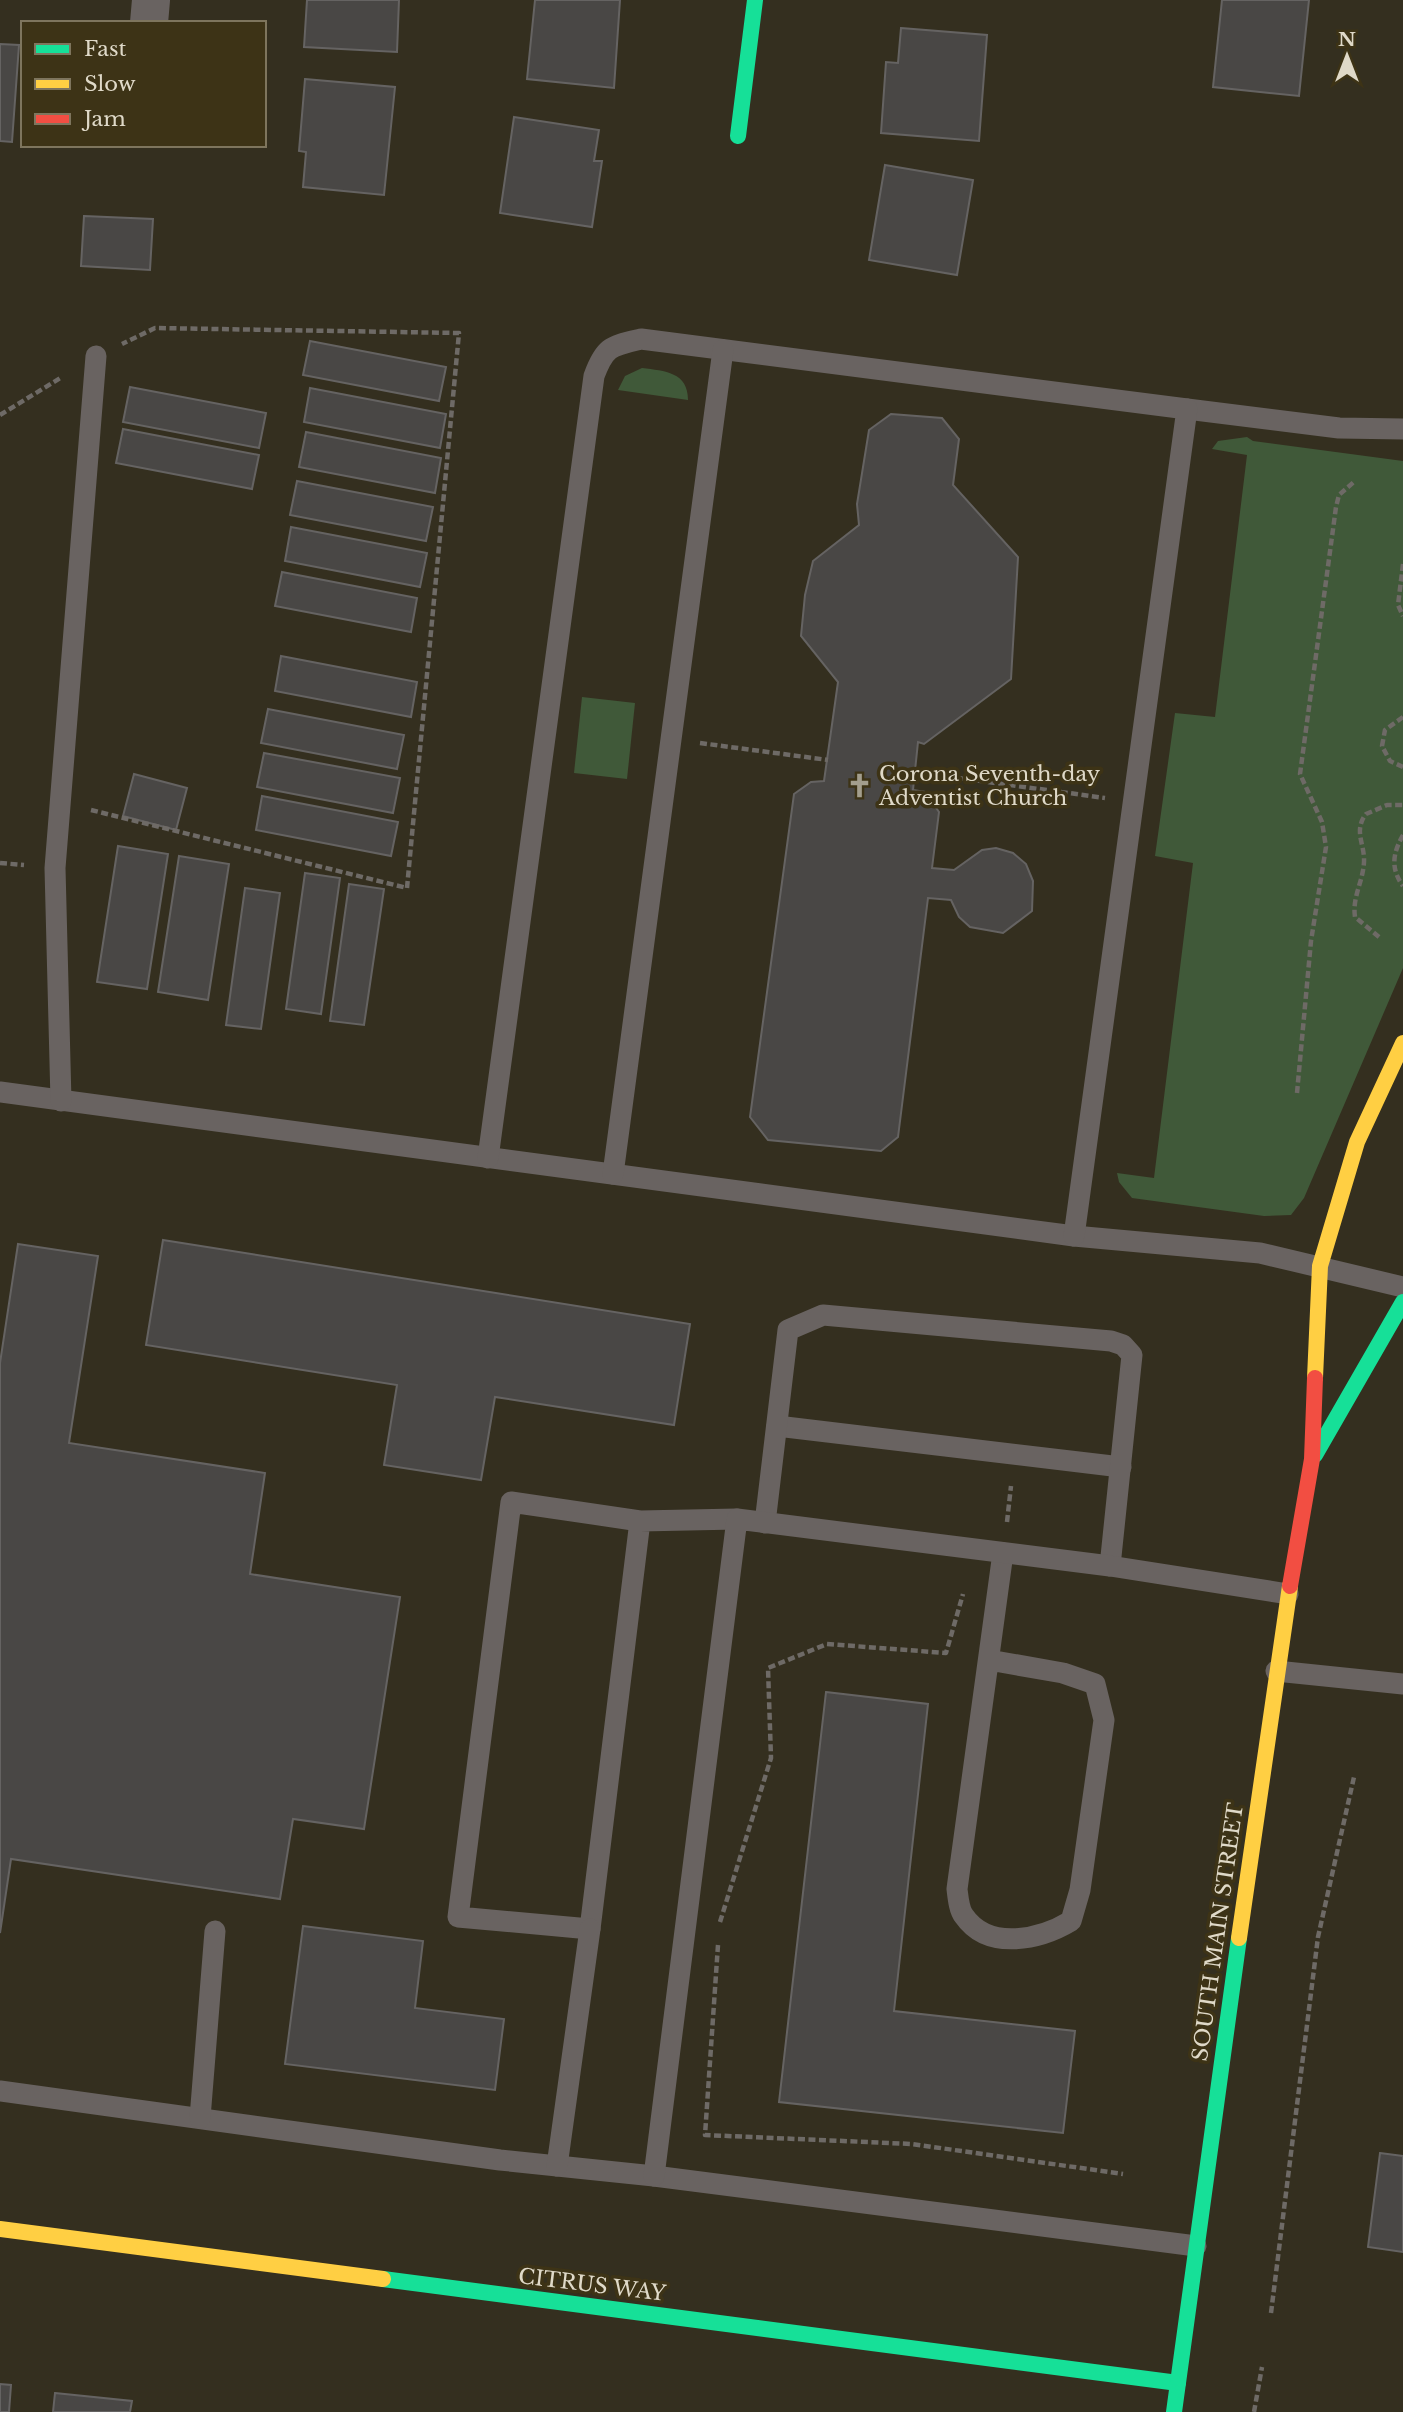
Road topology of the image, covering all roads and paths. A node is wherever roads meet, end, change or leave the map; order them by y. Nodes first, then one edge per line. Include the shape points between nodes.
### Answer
1 (151, 0) edge
2 (755, 0) edge
3 (149, 21) edge
4 (738, 136) dead end
5 (723, 350) junction
6 (96, 356) junction
7 (1187, 409) junction
8 (0, 415) edge
9 (1403, 429) edge
10 (1355, 481) dead end
11 (1403, 564) edge
12 (1403, 616) edge
13 (1403, 718) edge
14 (671, 739) junction
15 (828, 760) dead end
16 (1403, 767) edge
17 (915, 772) dead end
18 (60, 802) junction
19 (1133, 802) junction
20 (1403, 805) edge
21 (1403, 835) edge
22 (1403, 886) edge
23 (1379, 937) dead end
24 (1403, 1043) edge
25 (0, 1093) edge
26 (1297, 1093) dead end
27 (61, 1101) junction
28 (488, 1158) junction
29 (613, 1174) junction
30 (1074, 1236) junction
31 (1320, 1266) junction
32 (1403, 1286) edge
33 (1403, 1302) edge
34 (777, 1426) junction
35 (1014, 1454) junction
36 (1312, 1459) junction
37 (1121, 1467) junction
38 (737, 1520) junction
39 (640, 1521) junction
40 (765, 1523) junction
41 (1003, 1553) junction
42 (1110, 1566) junction
43 (1288, 1594) junction
44 (989, 1660) junction
45 (1276, 1671) junction
46 (1403, 1684) edge
47 (1354, 1776) dead end
48 (719, 1924) dead end
49 (590, 1929) junction
50 (215, 1931) dead end
51 (718, 1937) dead end
52 (0, 2091) edge
53 (200, 2118) junction
54 (557, 2166) junction
55 (1123, 2174) dead end
56 (653, 2176) junction
57 (0, 2229) edge
58 (1196, 2246) junction
59 (1271, 2313) dead end
60 (1262, 2367) dead end
61 (1178, 2383) junction
62 (1174, 2412) edge
63 (1254, 2412) edge

1 - 3 street
2 - 4 main road
5 - 7 lane
5 - 14 lane
5 - 28 lane via 641,339 602,354 594,376
6 - 8 path
6 - 18 lane
6 - 18 path via 156,328 459,333 407,888
7 - 9 lane via 1339,428
7 - 19 lane
10 - 26 path via 1339,495 1336,507 1300,774 1322,822 1326,847 1311,941
11 - 12 path via 1398,605
13 - 16 path via 1385,730 1382,746 1390,761
14 - 15 path
14 - 29 lane
17 - 19 path
18 - 27 lane via 55,869
19 - 30 lane
20 - 23 path via 1387,805 1366,814 1359,832 1364,861 1354,899 1355,917
21 - 22 path via 1396,846 1394,866
24 - 31 main road, SOUTH MAIN STREET via 1357,1142
25 - 27 lane
27 - 28 lane
28 - 29 lane
29 - 30 lane
30 - 31 lane via 1260,1253
31 - 32 lane
31 - 36 main road, SOUTH MAIN STREET
33 - 36 main road, SOUTH MAIN STREET
34 - 35 lane
34 - 37 lane via 788,1330 823,1315 1111,1340 1132,1354
34 - 40 lane
35 - 37 lane
35 - 41 path
36 - 43 main road, SOUTH MAIN STREET
37 - 42 lane
38 - 39 lane
38 - 40 lane
38 - 56 lane
39 - 49 lane
39 - 49 lane via 511,1502 458,1917
40 - 41 lane
41 - 42 lane
41 - 44 lane
41 - 48 path via 965,1587 946,1653 827,1644 768,1668 771,1758
42 - 43 lane
43 - 45 main road, SOUTH MAIN STREET
44 - 44 lane via 957,1889 963,1915 981,1932 1016,1940 1048,1935 1071,1921 1080,1890 1104,1720 1095,1684 1063,1673
45 - 46 lane
45 - 58 main road, SOUTH MAIN STREET
47 - 59 path via 1318,1937
49 - 54 lane
50 - 53 lane
51 - 55 path via 705,2135 912,2144
52 - 53 lane
53 - 54 lane
54 - 56 lane
56 - 58 lane
57 - 61 main road, CITRUS WAY
58 - 61 main road, SOUTH MAIN STREET
60 - 63 path
61 - 62 main road, SOUTH MAIN STREET

